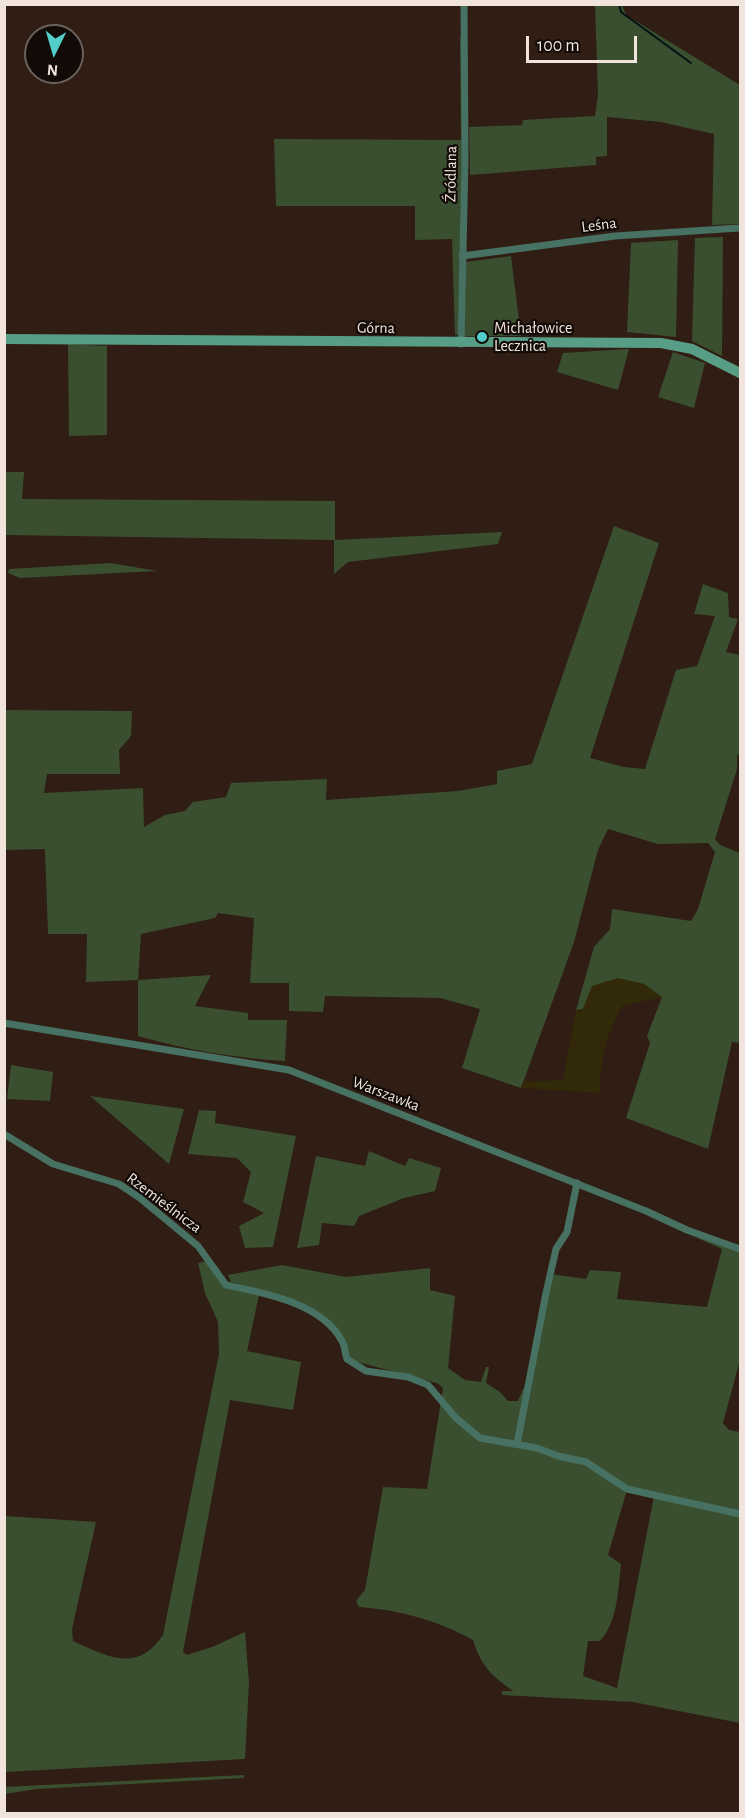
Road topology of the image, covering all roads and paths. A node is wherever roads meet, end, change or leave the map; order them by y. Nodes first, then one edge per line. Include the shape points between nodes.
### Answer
1 (464, 4) edge
2 (741, 228) edge
3 (462, 256) junction
4 (4, 339) edge
5 (461, 344) junction
6 (741, 373) edge
7 (4, 1023) edge
8 (4, 1134) edge
9 (577, 1183) junction
10 (741, 1249) edge
11 (518, 1444) junction
12 (741, 1514) edge

1 - 3 street, Źródlana
2 - 3 street, Leśna via 615,236
3 - 5 street, Źródlana
4 - 5 street, Górna
5 - 6 street, Górna via 661,343 692,349
7 - 9 street, Warszawka via 289,1070
8 - 11 street, Rzemieślnicza via 53,1164 119,1184 175,1224 198,1246 226,1285 309,1311 342,1341 347,1359 366,1371 408,1377 428,1385 456,1418 480,1438
9 - 10 street, Warszawka
9 - 11 street via 567,1232 558,1242 550,1271
11 - 12 street via 586,1462 627,1489

